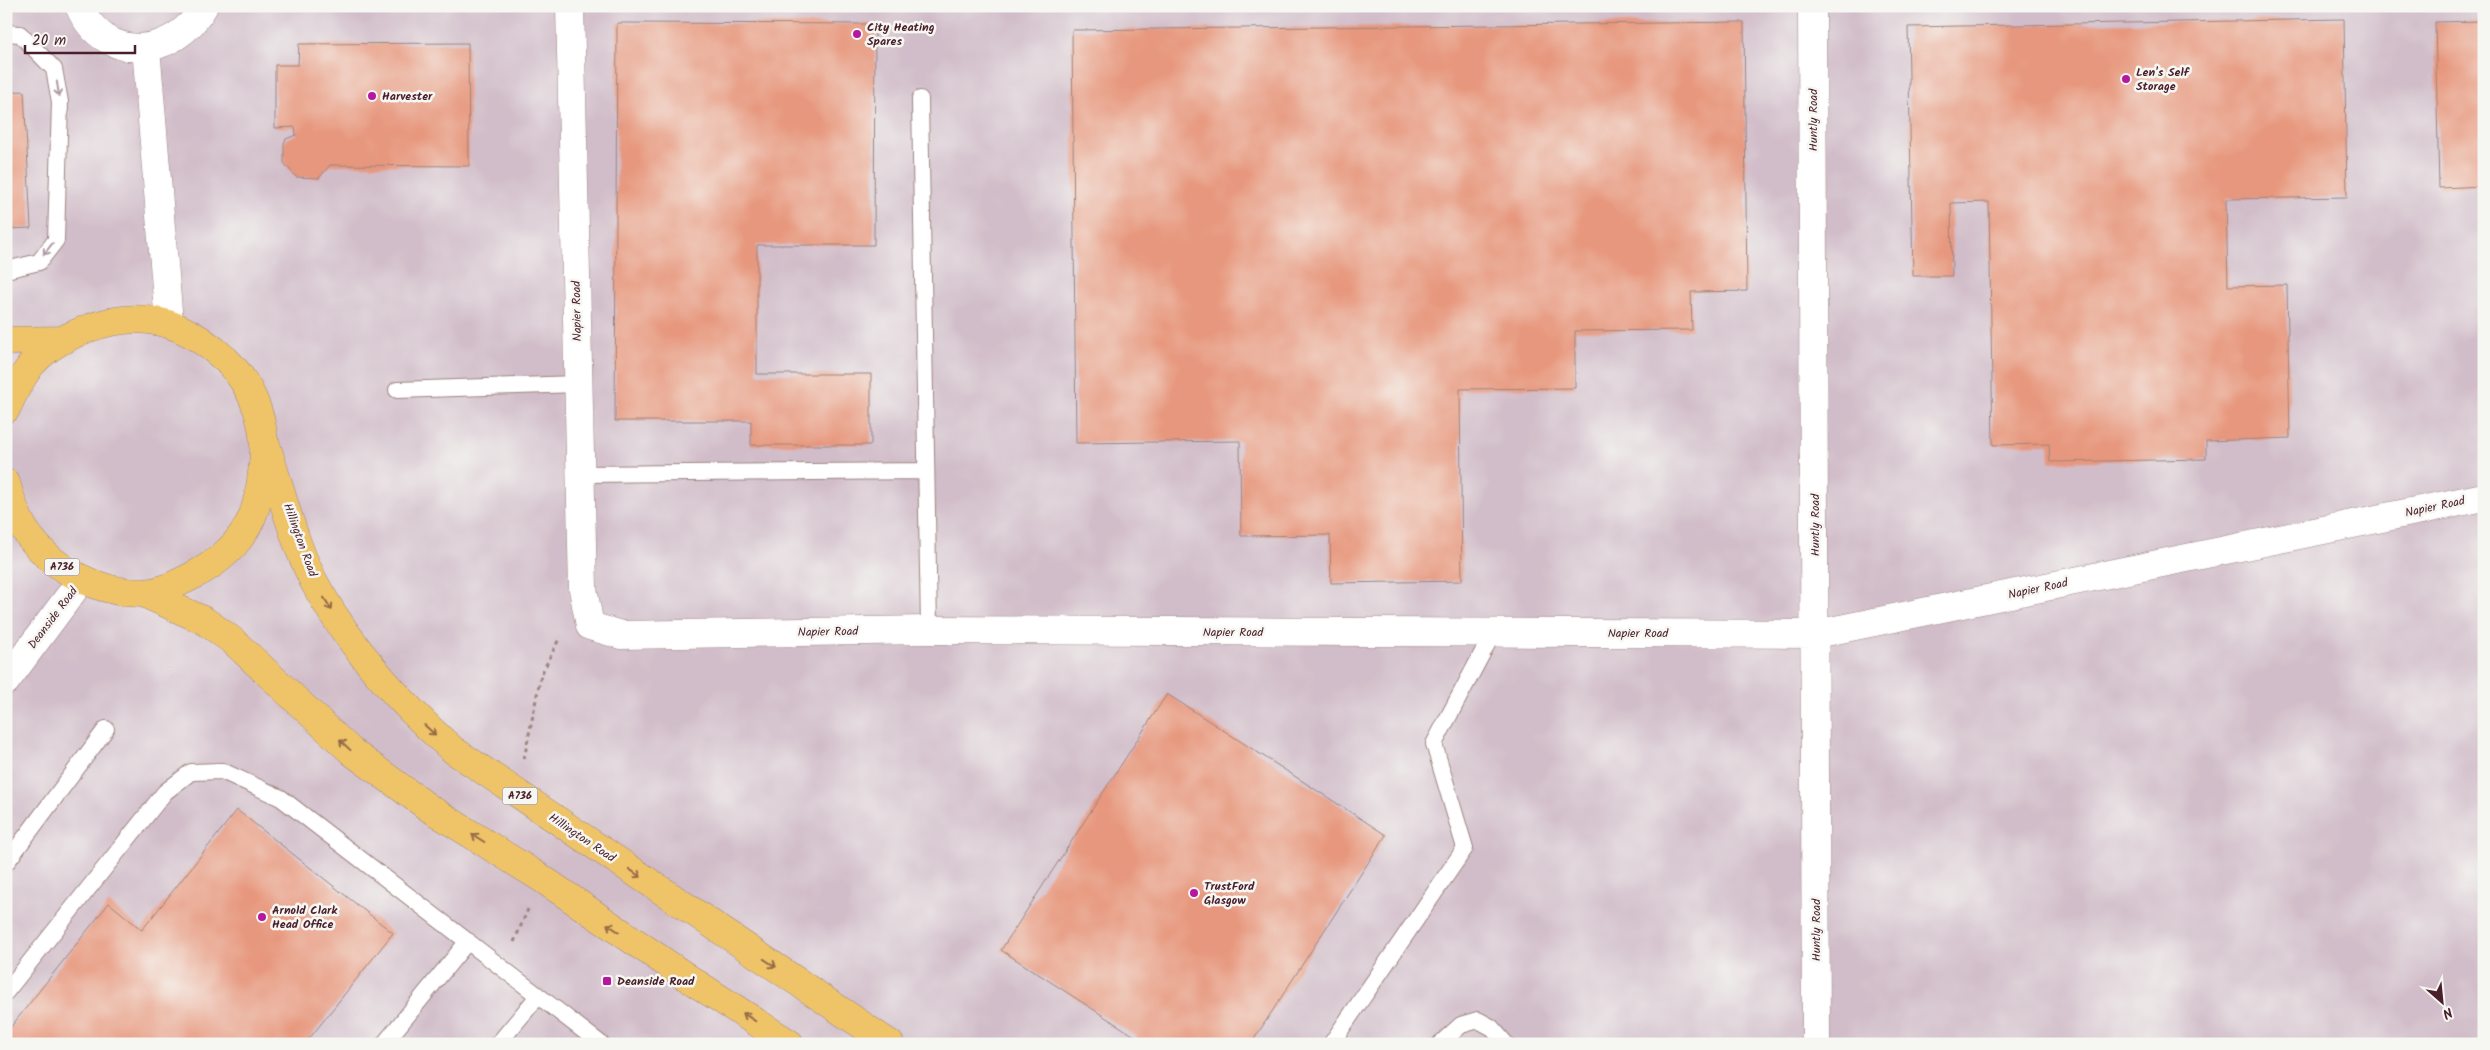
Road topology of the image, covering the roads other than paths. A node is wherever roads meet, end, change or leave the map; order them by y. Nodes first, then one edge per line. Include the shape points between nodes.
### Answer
1 (80, 6) edge
2 (204, 6) edge
3 (570, 6) edge
4 (1812, 6) edge
5 (6, 33) edge
6 (146, 48) junction
7 (920, 99) dead end
8 (6, 270) edge
9 (169, 322) junction
10 (64, 340) junction
11 (6, 341) edge
12 (578, 384) junction
13 (397, 390) dead end
14 (6, 408) edge
15 (266, 445) junction
16 (926, 471) junction
17 (580, 474) junction
18 (8, 492) edge
19 (2484, 497) edge
20 (82, 580) junction
21 (143, 594) junction
22 (929, 630) junction
23 (1493, 633) junction
24 (1816, 634) junction
25 (6, 681) edge
26 (106, 729) dead end
27 (6, 863) edge
28 (468, 942) junction
29 (6, 992) edge
30 (538, 996) junction
31 (384, 1044) edge
32 (498, 1044) edge
33 (601, 1044) edge
34 (790, 1044) edge
35 (890, 1044) edge
36 (1331, 1044) edge
37 (1440, 1044) edge
38 (1506, 1044) edge
39 (1816, 1044) edge

1 - 6 street via 84,17 100,34 122,45
2 - 6 street via 196,21 182,34 165,44
3 - 12 street, Napier Road
4 - 24 street, Huntly Road
5 -> 8 lane via 20,34 54,69 60,102 56,240 39,262
6 - 9 street
7 - 16 lane
9 - 10 main road, A736 via 132,319 102,322
9 - 15 main road, A736 via 207,343 231,365 259,412
10 - 11 main road, A736
10 - 14 main road, A736 via 32,364
12 - 13 lane
12 - 17 street, Napier Road
15 - 21 main road, A736 via 261,488 252,518 239,539 205,570 181,582
15 -> 35 main road, Hillington Road / A736 via 318,590 349,638 414,716 453,750
16 - 17 lane
16 - 22 lane
17 - 22 street, Napier Road via 583,589 590,626 621,635
18 - 20 main road, A736 via 28,535 52,560
19 - 24 street, Napier Road
20 - 21 main road, A736 via 109,589
20 - 25 street, Deanside Road
34 -> 21 main road, A736 via 430,808 352,752 233,641 205,621
22 - 23 street, Napier Road
23 - 24 street, Napier Road
23 - 36 lane via 1434,744 1465,848
24 - 39 street, Huntly Road
26 - 27 lane
28 - 29 lane via 281,798 222,771 191,772 165,792
28 - 30 lane
28 - 31 lane
30 - 32 lane
30 - 33 lane
37 - 38 lane via 1461,1025 1478,1020 1491,1027

